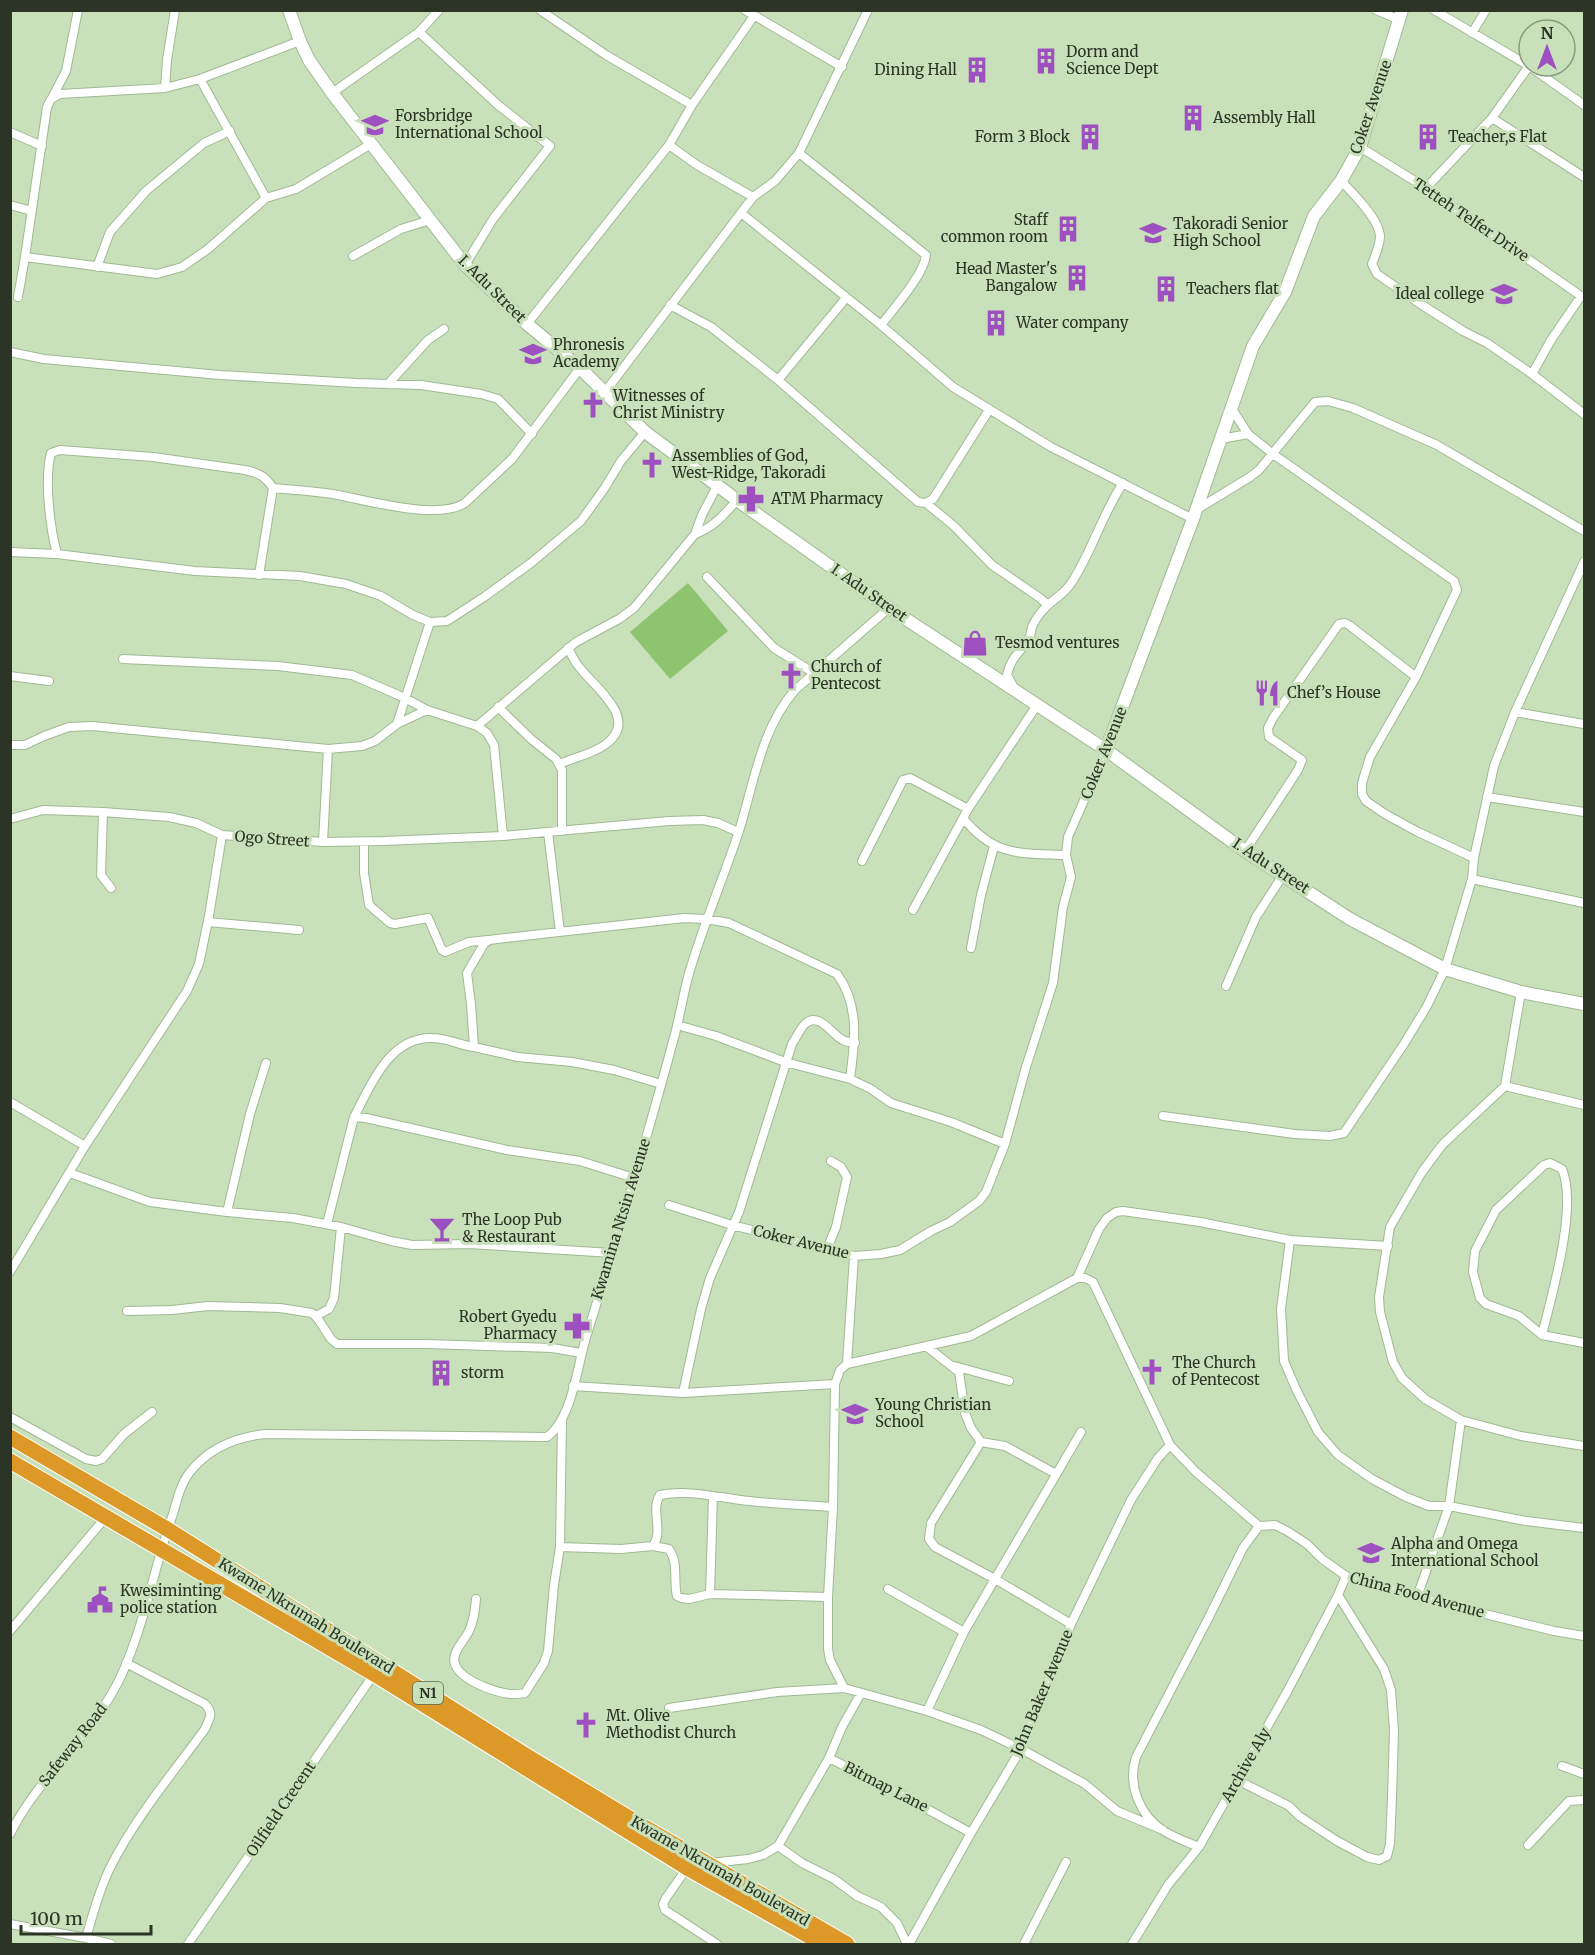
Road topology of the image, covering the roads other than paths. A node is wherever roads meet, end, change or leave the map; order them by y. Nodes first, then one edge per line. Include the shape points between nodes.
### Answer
1 (78, 10) edge
2 (175, 10) edge
3 (289, 10) edge
4 (439, 10) edge
5 (540, 10) edge
6 (745, 10) edge
7 (868, 10) edge
8 (1376, 10) edge
9 (1434, 10) edge
10 (1486, 10) edge
11 (1401, 15) edge
12 (754, 16) junction
13 (419, 32) junction
14 (1472, 33) junction
15 (300, 41) junction
16 (1517, 59) edge
17 (842, 67) junction
18 (1520, 78) edge
19 (1546, 78) edge
20 (200, 79) junction
21 (165, 88) junction
22 (332, 93) junction
23 (51, 99) junction
24 (692, 105) junction
25 (1584, 105) edge
26 (1492, 118) junction
27 (230, 131) junction
28 (10, 132) edge
29 (371, 144) junction
30 (42, 146) junction
31 (669, 146) junction
32 (1359, 147) junction
33 (799, 153) junction
34 (1584, 177) edge
35 (1341, 181) junction
36 (1426, 188) junction
37 (753, 197) junction
38 (266, 198) junction
39 (10, 205) edge
40 (32, 211) junction
41 (741, 213) junction
42 (430, 220) junction
43 (353, 255) dead end
44 (25, 257) junction
45 (465, 265) junction
46 (98, 267) junction
47 (18, 297) dead end
48 (846, 298) junction
49 (670, 305) junction
50 (528, 324) junction
51 (880, 325) junction
52 (444, 329) dead end
53 (10, 352) edge
54 (580, 368) junction
55 (1532, 374) junction
56 (777, 380) junction
57 (388, 384) junction
58 (605, 392) junction
59 (1232, 409) junction
60 (989, 410) junction
61 (1584, 414) edge
62 (645, 432) junction
63 (532, 434) junction
64 (1248, 434) junction
65 (1221, 439) junction
66 (1273, 454) junction
67 (1123, 483) junction
68 (717, 486) junction
69 (273, 488) junction
70 (737, 500) junction
71 (927, 503) junction
72 (1194, 515) junction
73 (1584, 531) edge
74 (696, 534) junction
75 (10, 552) edge
76 (57, 554) junction
77 (1584, 562) edge
78 (259, 575) junction
79 (707, 577) dead end
80 (1048, 605) junction
81 (889, 608) junction
82 (430, 622) junction
83 (568, 648) junction
84 (123, 659) dead end
85 (814, 673) junction
86 (10, 676) edge
87 (1416, 677) junction
88 (49, 681) dead end
89 (1014, 689) junction
90 (405, 698) junction
91 (1037, 705) junction
92 (498, 707) junction
93 (427, 710) junction
94 (1515, 712) junction
95 (397, 724) junction
96 (1584, 724) edge
97 (477, 726) junction
98 (10, 745) edge
99 (328, 749) junction
100 (1106, 750) junction
101 (560, 764) junction
102 (1487, 797) junction
103 (968, 809) junction
104 (103, 812) junction
105 (1584, 812) edge
106 (963, 818) junction
107 (10, 819) edge
108 (562, 831) junction
109 (548, 832) junction
110 (738, 832) junction
111 (222, 836) junction
112 (503, 836) junction
113 (323, 842) junction
114 (364, 842) junction
115 (994, 846) junction
116 (1245, 850) junction
117 (1066, 855) junction
118 (1474, 858) junction
119 (862, 861) dead end
120 (1283, 875) junction
121 (1472, 879) junction
122 (111, 888) dead end
123 (1584, 903) edge
124 (913, 910) dead end
125 (706, 919) junction
126 (208, 922) junction
127 (299, 930) dead end
128 (561, 932) junction
129 (489, 940) junction
130 (971, 948) dead end
131 (1446, 969) junction
132 (1226, 986) dead end
133 (1521, 992) junction
134 (1584, 1004) edge
135 (677, 1025) junction
136 (855, 1043) junction
137 (474, 1047) junction
138 (785, 1062) junction
139 (266, 1063) dead end
140 (850, 1079) junction
141 (662, 1084) junction
142 (1505, 1086) junction
143 (10, 1102) edge
144 (1584, 1105) edge
145 (1163, 1116) dead end
146 (354, 1117) junction
147 (1005, 1144) junction
148 (85, 1146) junction
149 (831, 1161) dead end
150 (70, 1173) junction
151 (634, 1178) junction
152 (669, 1205) dead end
153 (227, 1212) junction
154 (327, 1224) junction
155 (732, 1225) junction
156 (341, 1227) junction
157 (1290, 1240) junction
158 (1388, 1246) junction
159 (827, 1249) junction
160 (612, 1253) junction
161 (854, 1257) junction
162 (10, 1272) edge
163 (1077, 1278) junction
164 (128, 1311) dead end
165 (316, 1316) junction
166 (1542, 1335) junction
167 (1584, 1342) edge
168 (926, 1346) junction
169 (580, 1353) junction
170 (847, 1364) junction
171 (953, 1366) junction
172 (1009, 1381) dead end
173 (835, 1384) junction
174 (573, 1386) junction
175 (682, 1393) junction
176 (153, 1412) dead end
177 (10, 1417) edge
178 (562, 1418) junction
179 (1461, 1419) junction
180 (1081, 1432) dead end
181 (10, 1437) edge
182 (981, 1442) junction
183 (1170, 1445) junction
184 (1584, 1446) edge
185 (10, 1461) edge
186 (1056, 1474) junction
187 (713, 1496) junction
188 (1449, 1506) junction
189 (833, 1507) junction
190 (105, 1518) junction
191 (1259, 1526) junction
192 (1584, 1528) edge
193 (167, 1529) junction
194 (653, 1546) junction
195 (560, 1547) junction
196 (161, 1550) junction
197 (1346, 1576) junction
198 (995, 1580) junction
199 (888, 1589) dead end
200 (710, 1594) junction
201 (1338, 1595) junction
202 (1417, 1597) junction
203 (828, 1598) junction
204 (476, 1599) dead end
205 (1071, 1624) junction
206 (10, 1630) edge
207 (964, 1632) junction
208 (1584, 1636) edge
209 (126, 1663) junction
210 (374, 1674) junction
211 (844, 1688) junction
212 (861, 1693) junction
213 (669, 1708) dead end
214 (927, 1712) junction
215 (1021, 1749) junction
216 (829, 1758) junction
217 (1562, 1766) dead end
218 (1584, 1774) edge
219 (1237, 1780) junction
220 (1584, 1800) edge
221 (1163, 1830) junction
222 (971, 1833) junction
223 (10, 1834) edge
224 (1528, 1845) dead end
225 (777, 1846) junction
226 (1199, 1848) junction
227 (1066, 1862) dead end
228 (706, 1863) junction
229 (687, 1868) junction
230 (10, 1924) edge
231 (86, 1938) junction
232 (111, 1944) edge
233 (188, 1944) edge
234 (717, 1944) edge
235 (823, 1944) edge
236 (847, 1944) edge
237 (908, 1944) edge
238 (1024, 1944) edge
239 (1132, 1944) edge

1 - 23 street via 66,71
2 - 21 street
3 - 15 street, I. Adu Street
4 - 13 street
5 - 24 street via 606,55
6 - 12 street
7 - 17 street
8 - 11 street
9 - 14 street
10 - 14 street
11 - 32 street, Coker Avenue
12 - 17 street
12 - 24 street
13 - 22 street
13 - 45 street via 498,105 550,146 493,219
14 - 16 street
15 - 20 street
15 - 22 street, I. Adu Street
17 - 33 street
18 - 26 street
19 - 25 street
20 - 21 street
20 - 27 street
21 - 23 street via 60,94
22 - 29 street, I. Adu Street
23 - 30 street
24 - 31 street
26 - 34 street
26 - 36 street
27 - 38 street
27 - 46 street via 204,142 146,190 110,232
28 - 30 street
29 - 38 street via 296,189
29 - 42 street, I. Adu Street
30 - 40 street
31 - 37 street
31 - 50 street
32 - 35 street, Coker Avenue
32 - 36 street, Tetteh Telfer Drive
33 - 37 street via 775,181
33 - 51 street via 926,255 909,288
35 - 55 street via 1367,209 1379,232 1372,264 1377,274
35 - 59 street, Coker Avenue via 1314,216 1285,292 1253,346
36 - 55 street, Tetteh Telfer Drive via 1581,296
37 - 41 street
38 - 46 street via 182,267 157,274
39 - 40 street
40 - 44 street
41 - 48 street
41 - 49 street
42 - 43 street via 401,229
42 - 45 street, I. Adu Street
44 - 46 street
44 - 47 street
45 - 50 street, I. Adu Street
48 - 51 street
48 - 56 street
49 - 56 street via 711,327
49 - 58 street
50 - 54 street, I. Adu Street
51 - 60 street via 953,387
52 - 57 street via 428,340
53 - 57 street via 44,359 220,375
54 - 58 street, I. Adu Street
54 - 63 street
55 - 61 street
56 - 71 street via 918,502
57 - 63 street via 492,396 506,405
58 - 62 street, I. Adu Street
59 - 64 street
59 - 65 street, Coker Avenue
60 - 67 street
60 - 71 street
62 - 68 street, I. Adu Street
62 - 82 street via 581,521 484,597 447,621
63 - 69 street via 512,459 458,508 417,509
64 - 65 street
64 - 66 street
65 - 72 street, Coker Avenue
66 - 72 street via 1250,477
66 - 73 street via 1315,402 1328,401 1437,445
66 - 87 street via 1454,581 1457,590
67 - 72 street
67 - 80 street via 1073,580 1063,596
68 - 70 street, I. Adu Street
68 - 74 street
69 - 76 street via 258,473 245,470 153,457 60,450 51,453 48,461 51,531
69 - 78 street
70 - 74 street via 718,522
70 - 81 street, I. Adu Street
71 - 80 street via 992,566
72 - 100 street, Coker Avenue
74 - 83 street via 634,608
75 - 76 street
76 - 78 street
77 - 94 street
78 - 82 street via 300,576 346,584 381,596
79 - 85 street via 774,648
80 - 89 street via 1009,666 1007,675
81 - 85 street, Kwamina Ntsin Avenue
81 - 89 street, I. Adu Street
82 - 90 street
83 - 92 street
83 - 101 street via 578,667 609,699 619,724 613,739 603,746
84 - 90 street via 330,671 359,677
85 - 110 street, Kwamina Ntsin Avenue via 783,704 768,732
86 - 88 street
87 - 116 street via 1349,625 1339,624 1268,728 1269,737 1302,760
87 - 118 street via 1370,757 1362,794 1385,814
89 - 91 street, I. Adu Street
90 - 93 street
90 - 95 street
91 - 100 street, I. Adu Street
91 - 103 street
92 - 97 street
92 - 101 street
93 - 95 street
93 - 97 street
94 - 96 street
94 - 102 street via 1494,766
95 - 99 street via 362,746
97 - 112 street via 494,745
98 - 99 street via 25,745 69,727 92,726
99 - 113 street
100 - 116 street, I. Adu Street
100 - 117 street, Coker Avenue via 1068,837
101 - 108 street
102 - 105 street
102 - 118 street
103 - 106 street
103 - 119 street via 910,778 903,780
104 - 107 street via 43,810
104 - 111 street via 169,817 196,823
104 - 122 street via 101,875
106 - 115 street
106 - 124 street
108 - 109 street, Ogo Street
108 - 110 street, Ogo Street via 703,820
109 - 112 street, Ogo Street
109 - 128 street
110 - 125 street, Kwamina Ntsin Avenue
111 - 113 street, Ogo Street
111 - 126 street, Ogo Street
112 - 114 street, Ogo Street
113 - 114 street, Ogo Street
114 - 129 street via 369,905 387,921 395,924 428,918 445,952 470,942
115 - 117 street via 1016,853
115 - 130 street
116 - 120 street, I. Adu Street
117 - 147 street, Coker Avenue via 1071,877 1053,983
118 - 121 street
120 - 131 street, I. Adu Street via 1350,919
120 - 132 street via 1256,917
121 - 123 street
121 - 131 street
125 - 128 street
125 - 135 street, Kwamina Ntsin Avenue
125 - 136 street via 729,923 837,974 854,1014
126 - 127 street
126 - 148 street, Ogo Street via 199,964 187,991
128 - 129 street
129 - 137 street via 467,973
131 - 133 street, I. Adu Street
131 - 145 street via 1404,1044 1344,1133 1295,1134
133 - 134 street, I. Adu Street
133 - 142 street
135 - 138 street
135 - 141 street, Kwamina Ntsin Avenue
136 - 138 street via 838,1038 827,1025 810,1021 792,1044
136 - 140 street
137 - 141 street via 614,1070
137 - 146 street via 445,1039 421,1038 394,1052
138 - 140 street
138 - 155 street
139 - 153 street
140 - 147 street via 891,1104
141 - 151 street, Kwamina Ntsin Avenue
142 - 144 street
142 - 158 street via 1442,1144 1390,1227
143 - 148 street
146 - 151 street via 507,1150 580,1161
146 - 154 street
147 - 161 street, Coker Avenue via 986,1192 965,1212 900,1250
148 - 150 street, Ogo Street
149 - 159 street via 847,1177
150 - 153 street via 150,1202
150 - 162 street, Ogo Street
151 - 160 street, Kwamina Ntsin Avenue
152 - 155 street, Coker Avenue
153 - 154 street
154 - 156 street
155 - 159 street, Coker Avenue
155 - 175 street via 710,1278
156 - 160 street via 412,1245 469,1244
156 - 165 street via 334,1298 329,1309
157 - 158 street
157 - 163 street via 1116,1212 1100,1229
157 - 188 street via 1281,1309 1284,1361 1318,1432 1338,1455 1372,1479 1429,1506
158 - 179 street via 1379,1296 1393,1362 1402,1378 1425,1399
159 - 161 street, Coker Avenue
160 - 169 street, Kwamina Ntsin Avenue
161 - 170 street
163 - 168 street via 970,1336
163 - 183 street via 1094,1282
164 - 165 street via 208,1306 280,1308
165 - 169 street via 337,1344 529,1347
166 - 166 street via 1519,1316 1479,1298 1473,1272 1475,1251 1496,1209 1550,1163 1562,1169 1569,1194 1561,1254
166 - 167 street
168 - 170 street
168 - 171 street
169 - 174 street, Kwamina Ntsin Avenue
170 - 173 street
171 - 172 street
171 - 182 street via 961,1376 965,1413
173 - 175 street
173 - 189 street
174 - 175 street
174 - 178 street, Kwamina Ntsin Avenue
176 - 177 street via 96,1461
178 - 193 street, Kwamina Ntsin Avenue via 547,1437 244,1436 211,1453 189,1473
178 - 195 street
179 - 184 street via 1521,1436
179 - 188 street
180 - 186 street
181 - 193 highway, Kwame Nkrumah Boulevard / N1
182 - 186 street via 1005,1446
182 - 198 street via 931,1523 929,1539 936,1547
183 - 191 street
183 - 205 street, John Baker Avenue via 1131,1500
185 - 190 highway, Kwame Nkrumah Boulevard / N1
186 - 198 street
187 - 189 street
187 - 194 street via 660,1495 658,1532
187 - 200 street
188 - 192 street
188 - 202 street
189 - 203 street
190 - 196 highway, Kwame Nkrumah Boulevard / N1
190 - 206 street
191 - 197 street, China Food Avenue via 1275,1525 1287,1531
191 - 221 street via 1243,1548 1136,1757 1132,1777 1136,1796 1144,1812
193 - 196 street, Kwamina Ntsin Avenue
193 - 228 highway, Kwame Nkrumah Boulevard / N1 via 527,1756
194 - 195 street
194 - 200 street via 669,1549 673,1555 677,1596 689,1599
195 - 204 street via 548,1651 525,1693 495,1691 459,1672 454,1655 472,1624
196 - 209 street, Safeway Road
196 - 210 highway, Kwame Nkrumah Boulevard / N1
197 - 201 street, Archive Aly
197 - 202 street, China Food Avenue
198 - 205 street
198 - 207 street
199 - 207 street
200 - 203 street
201 - 219 street, Archive Aly
201 - 219 street via 1380,1662 1391,1690 1394,1730 1387,1856 1379,1860 1367,1857 1336,1841 1289,1806
202 - 208 street, China Food Avenue
203 - 211 street via 830,1660
205 - 215 street, John Baker Avenue
207 - 214 street
209 - 223 street, Safeway Road via 103,1708 38,1791
209 - 231 street via 205,1704 210,1715 205,1729 110,1868
210 - 229 highway, Kwame Nkrumah Boulevard / N1
210 - 233 street, Oilfield Crecent
211 - 212 street
211 - 213 street via 777,1692
212 - 214 street
212 - 216 street
214 - 215 street via 981,1730
215 - 221 street via 1085,1784 1118,1811
215 - 222 street, John Baker Avenue
216 - 222 street, Bitmap Lane
216 - 225 street, Bitmap Lane
217 - 218 street
219 - 226 street, Archive Aly
220 - 224 street via 1569,1801
221 - 226 street
222 - 237 street, John Baker Avenue
225 - 228 street via 748,1859
225 - 237 street via 880,1907 897,1923
226 - 239 street, Archive Aly via 1168,1886
227 - 238 street
228 - 236 highway, Kwame Nkrumah Boulevard / N1
229 - 234 street via 666,1898 665,1910
229 - 235 highway, Kwame Nkrumah Boulevard / N1
230 - 231 street
231 - 232 street

